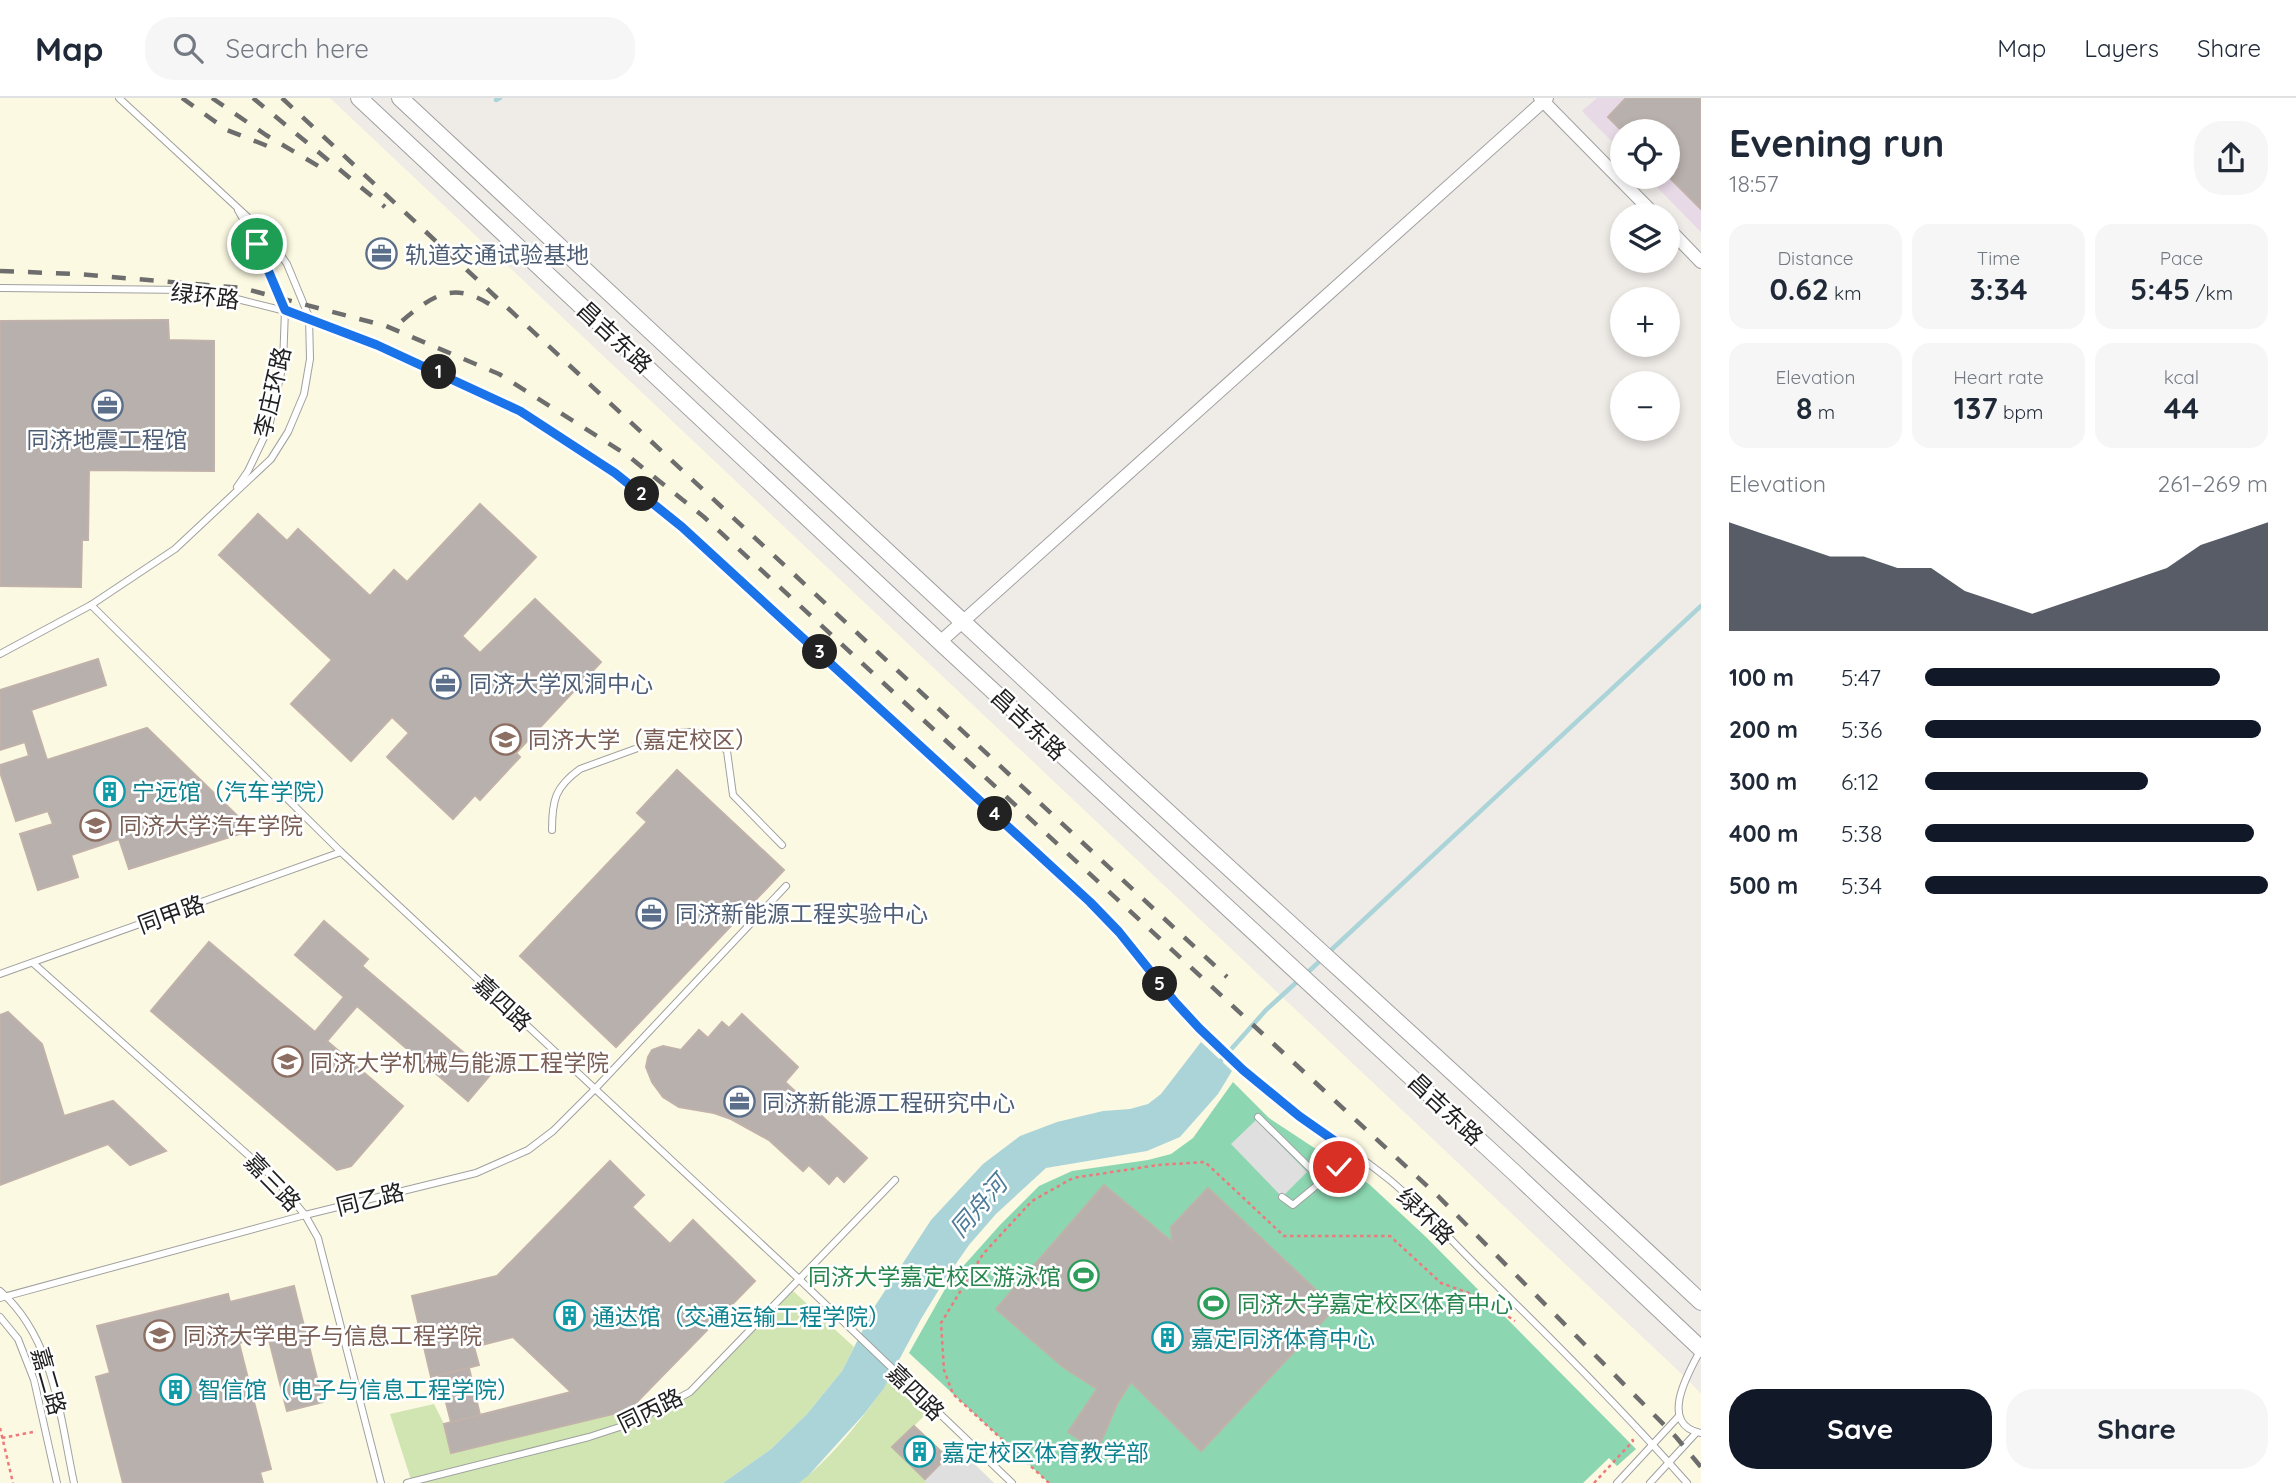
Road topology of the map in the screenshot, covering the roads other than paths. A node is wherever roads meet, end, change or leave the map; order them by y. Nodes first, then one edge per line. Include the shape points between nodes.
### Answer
1 (120, 98) edge
2 (359, 98) edge
3 (400, 98) edge
4 (1544, 99) edge
5 (1644, 203) edge
6 (234, 204) junction
7 (1680, 240) edge
8 (1701, 262) edge
9 (0, 288) edge
10 (285, 310) junction
11 (309, 317) junction
12 (228, 500) junction
13 (91, 605) junction
14 (963, 621) junction
15 (940, 642) junction
16 (0, 654) edge
17 (552, 830) dead end
18 (782, 845) dead end
19 (341, 852) junction
20 (786, 886) dead end
21 (33, 963) junction
22 (0, 974) edge
23 (594, 1090) junction
24 (1258, 1117) dead end
25 (1359, 1158) junction
26 (895, 1180) dead end
27 (1323, 1181) junction
28 (1282, 1197) dead end
29 (305, 1215) junction
30 (800, 1280) junction
31 (0, 1291) edge
32 (3, 1297) edge
33 (1701, 1302) edge
34 (0, 1317) edge
35 (1701, 1349) edge
36 (1679, 1416) junction
37 (1699, 1433) edge
38 (1653, 1445) junction
39 (1669, 1462) junction
40 (57, 1483) edge
41 (74, 1483) edge
42 (381, 1483) edge
43 (407, 1483) edge
44 (1012, 1483) edge
45 (1617, 1483) edge
46 (1650, 1483) edge
47 (1687, 1483) edge

1 - 6 lane, 李庄环路
2 - 15 street, 昌吉东路
3 - 14 street, 昌吉东路
4 - 5 street
4 - 14 street
6 - 10 lane, 李庄环路
6 - 11 lane, 李庄环路 via 266,234 287,264
7 - 8 street
9 - 10 lane, 绿环路 via 189,290
10 - 11 lane, 绿环路
10 - 12 lane, 李庄环路 via 283,364 269,427
11 - 12 lane, 李庄环路 via 310,359 304,394 288,432 271,459
11 - 25 lane, 绿环路 via 520,411 650,500 1090,902 1175,1002 1243,1070
12 - 13 lane, 李庄环路 via 175,548
13 - 16 lane, 李庄环路
13 - 19 lane, 嘉四路
14 - 15 street
14 - 33 street, 昌吉东路
15 - 35 street, 昌吉东路
17 - 18 lane via 556,796 570,776 691,732 717,741 727,751 733,795
19 - 21 lane, 同甲路
19 - 23 lane, 嘉四路
20 - 23 lane, 同乙路
21 - 22 lane, 同甲路
21 - 29 lane, 嘉三路 via 275,1180
23 - 29 lane, 同乙路 via 554,1131 502,1163
23 - 30 lane, 嘉四路
24 - 27 lane
25 - 27 lane
25 - 38 lane, 绿环路 via 1401,1192
26 - 30 lane, 同丙路
27 - 28 lane via 1293,1205
29 - 32 lane, 同乙路
29 - 42 lane, 嘉三路 via 318,1238
30 - 43 lane, 同丙路 via 690,1392 667,1405 589,1437
30 - 44 lane, 嘉四路
31 - 32 lane, 嘉二路
32 - 41 lane, 嘉二路 via 35,1333 50,1373
34 - 40 lane, 嘉二路 via 18,1339 30,1370
35 - 36 lane via 1679,1395
36 - 37 lane
36 - 38 lane
37 - 39 lane
38 - 39 lane, 绿环路
38 - 45 lane
39 - 46 lane
39 - 47 lane, 绿环路

